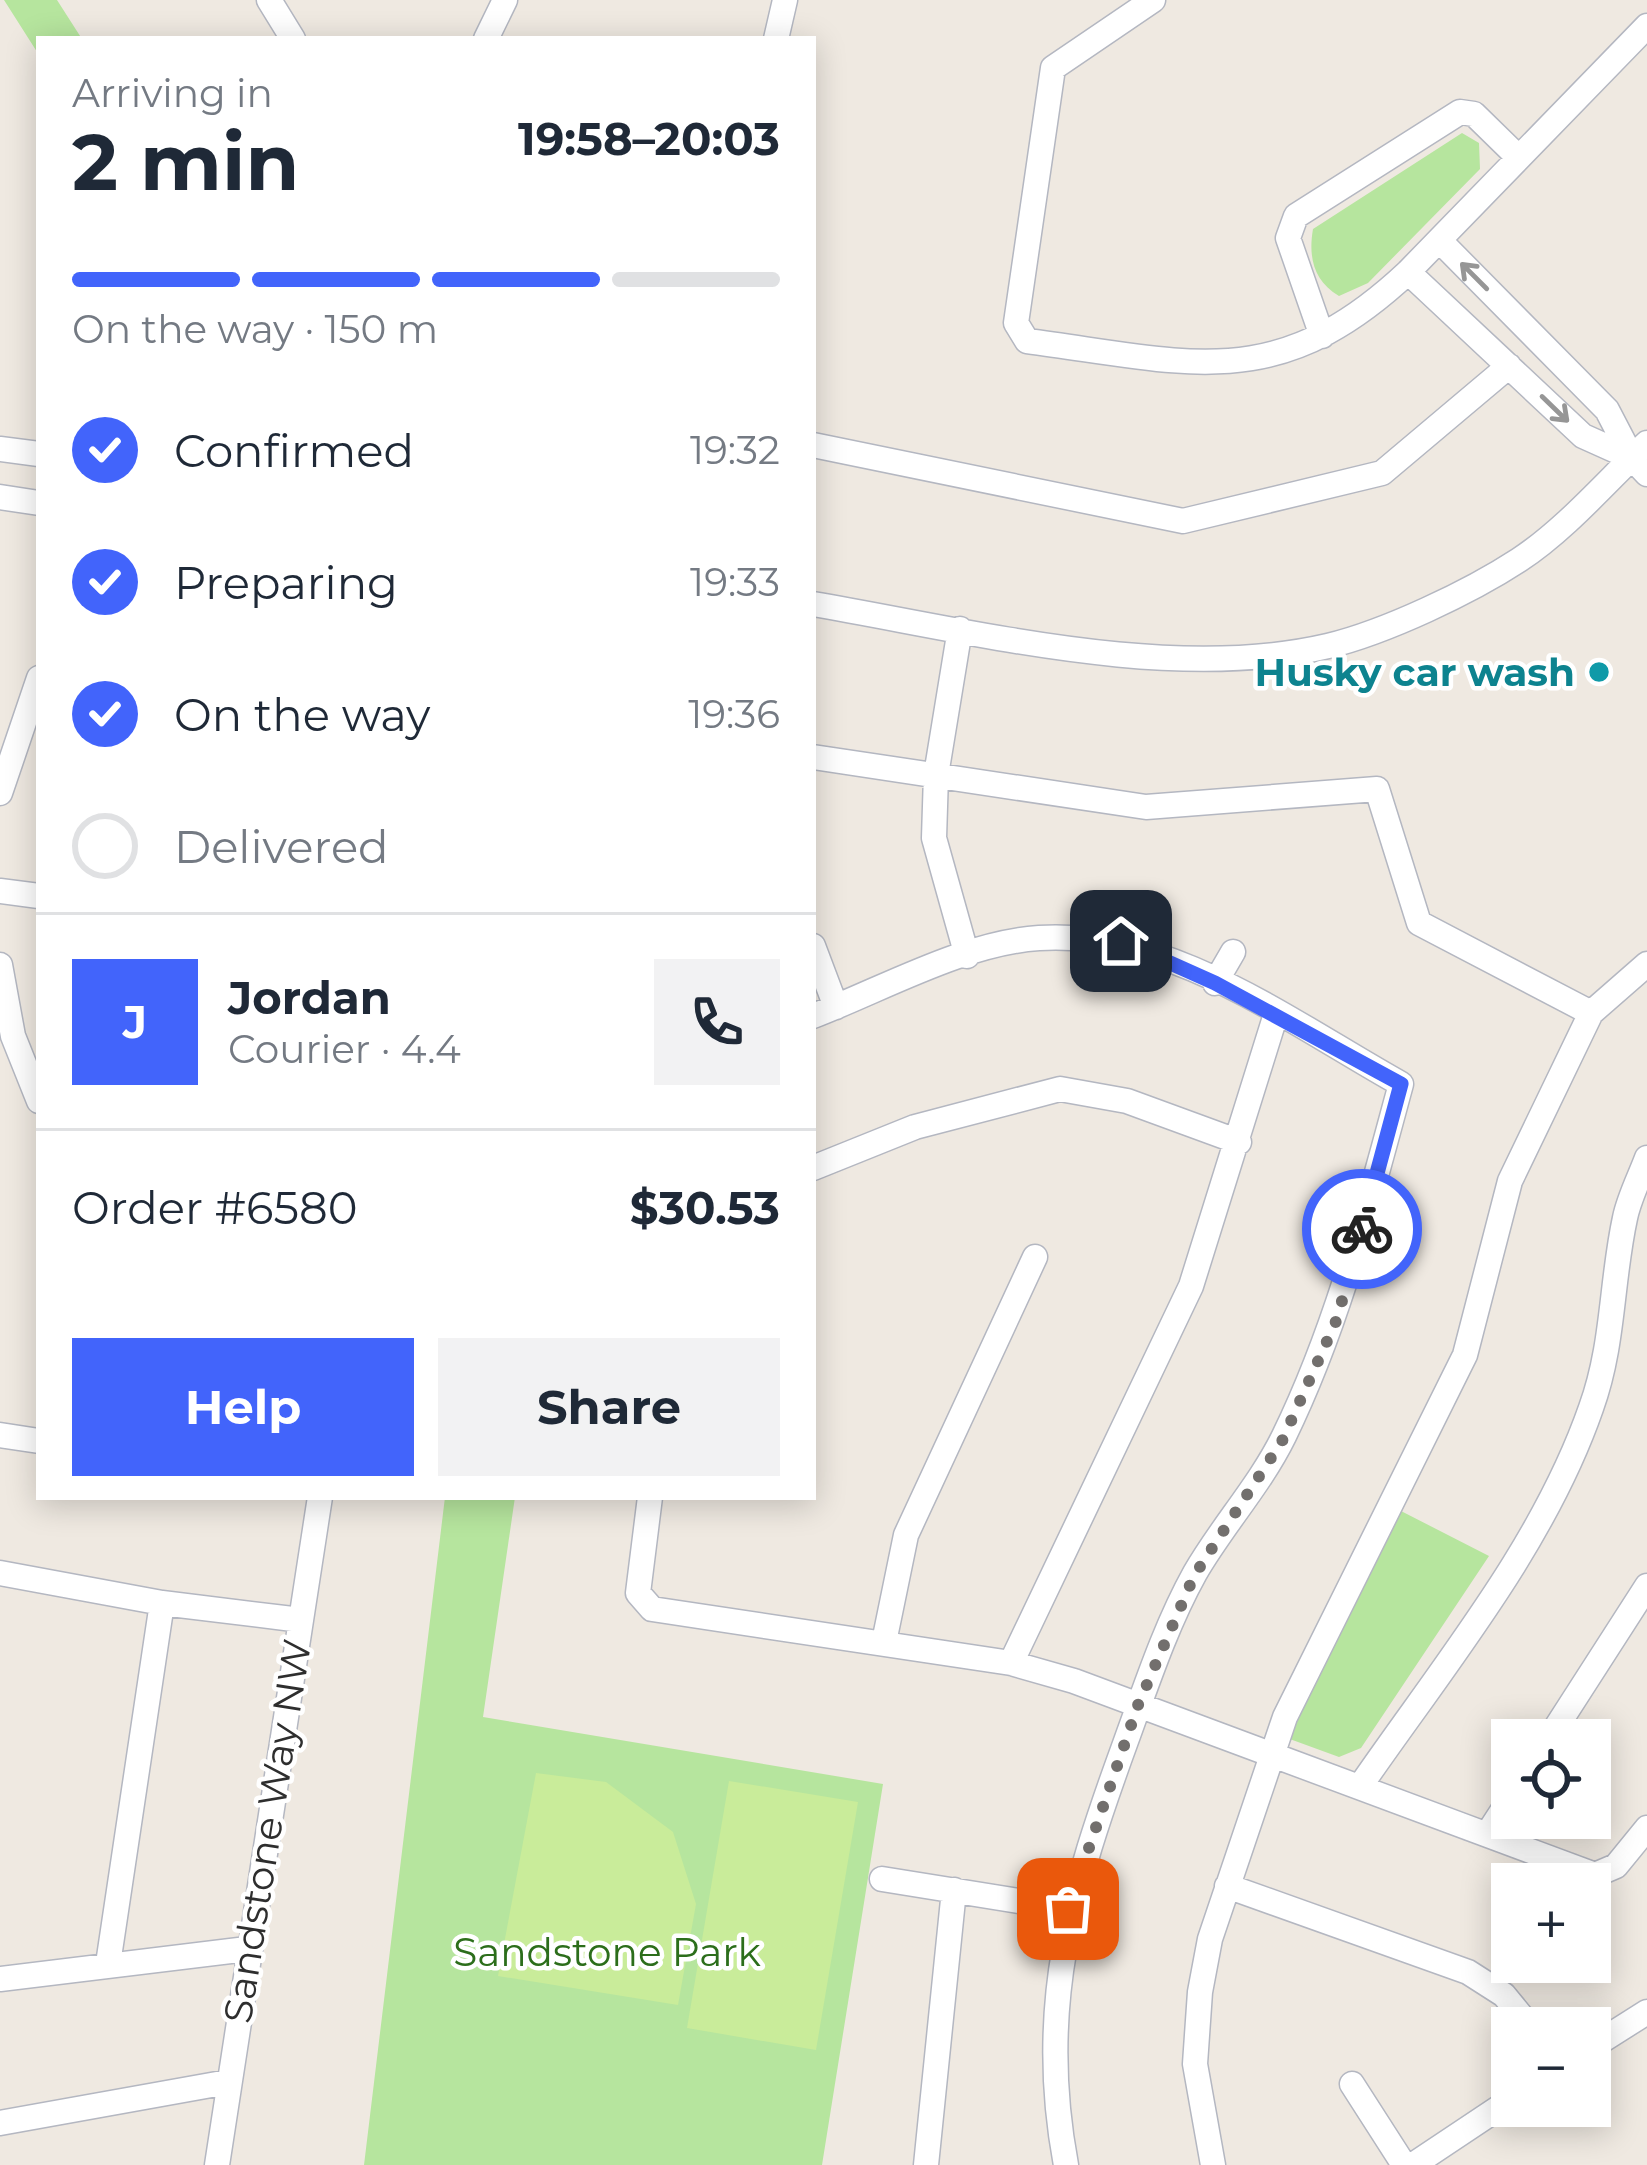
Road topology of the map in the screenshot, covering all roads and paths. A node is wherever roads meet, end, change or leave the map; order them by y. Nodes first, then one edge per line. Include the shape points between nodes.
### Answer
1 (269, 0) edge
2 (505, 0) edge
3 (785, 0) edge
4 (1153, 0) edge
5 (1647, 26) edge
6 (291, 36) edge
7 (487, 36) edge
8 (777, 36) edge
9 (1518, 157) junction
10 (1440, 241) junction
11 (1408, 272) junction
12 (1322, 336) junction
13 (1510, 366) junction
14 (816, 446) edge
15 (0, 449) edge
16 (36, 454) edge
17 (1642, 458) edge
18 (0, 497) edge
19 (36, 503) edge
20 (816, 605) edge
21 (961, 629) junction
22 (36, 687) edge
23 (816, 758) edge
24 (936, 775) junction
25 (0, 793) edge
26 (0, 891) edge
27 (36, 896) edge
28 (1233, 952) dead end
29 (968, 956) junction
30 (816, 962) edge
31 (1647, 964) edge
32 (0, 965) edge
33 (1215, 983) junction
34 (825, 1011) edge
35 (1592, 1013) junction
36 (1276, 1014) junction
37 (7, 1036) edge
38 (36, 1095) edge
39 (1239, 1142) junction
40 (1647, 1158) edge
41 (816, 1167) edge
42 (1035, 1257) dead end
43 (0, 1435) edge
44 (36, 1441) edge
45 (320, 1500) edge
46 (650, 1500) edge
47 (0, 1573) edge
48 (1647, 1586) edge
49 (162, 1603) junction
50 (301, 1619) junction
51 (884, 1642) junction
52 (1011, 1663) junction
53 (1138, 1705) junction
54 (1562, 1719) edge
55 (1271, 1756) junction
56 (1361, 1785) junction
57 (1647, 1828) edge
58 (1491, 1829) edge
59 (1488, 1834) junction
60 (882, 1879) dead end
61 (1227, 1886) junction
62 (954, 1890) junction
63 (1068, 1909) junction
64 (247, 1949) junction
65 (108, 1964) junction
66 (0, 1979) edge
67 (1514, 2007) edge
68 (1647, 2012) edge
69 (1611, 2035) edge
70 (228, 2082) junction
71 (1352, 2084) dead end
72 (1491, 2112) edge
73 (0, 2122) edge
74 (217, 2165) edge
75 (926, 2165) edge
76 (1066, 2165) edge
77 (1213, 2165) edge
78 (1409, 2165) edge

1 - 6 street
2 - 7 street
3 - 8 street
4 - 12 street via 1053,68 1016,323 1027,341 1201,364 1256,362
5 - 9 street
9 - 10 street
9 - 12 street via 1474,114 1460,112 1296,216 1288,238
10 - 11 street
17 -> 10 street via 1607,410
11 - 12 street via 1369,309
11 - 13 street
13 - 14 street via 1382,473 1184,520
13 -> 17 street via 1583,436
15 - 16 street
17 - 21 street via 1521,559 1329,646 1214,658
18 - 19 street
20 - 21 street
21 - 24 street
22 - 25 street
23 - 24 street
24 - 29 street via 934,838
24 - 35 street via 1146,807 1377,789 1419,923
26 - 27 street
28 - 33 street
29 - 33 street via 1037,938 1121,941
29 - 34 street
30 - 34 street
31 - 35 street
32 - 37 street
33 - 36 street
35 - 55 street via 1510,1181 1465,1355
36 - 39 street
36 - 53 street via 1401,1084 1337,1319 1282,1441 1194,1576
37 - 38 street
39 - 41 street via 1127,1101 1060,1089 915,1127
39 - 52 street via 1191,1286
40 - 56 street via 1625,1217 1609,1346 1560,1483
42 - 51 street via 906,1535
43 - 44 street
45 - 50 street, Sandstone Way NW
46 - 51 street via 638,1593 652,1610
47 - 49 street
48 - 54 street
49 - 50 street
49 - 65 street
50 - 64 street, Sandstone Way NW
51 - 52 street
52 - 53 street
53 - 55 street
53 - 63 street
55 - 56 street
55 - 61 street
56 - 59 street
57 - 59 street via 1616,1866 1595,1875
58 - 59 street
60 - 62 street
61 - 67 street via 1468,1972
61 - 77 street via 1200,1993 1195,2064
62 - 63 street
62 - 75 street
63 - 76 street via 1054,2015
64 - 65 street
64 - 70 street, Sandstone Way NW
65 - 66 street
68 - 69 street
70 - 73 street
70 - 74 street, Sandstone Way NW
71 - 78 street
72 - 78 street

